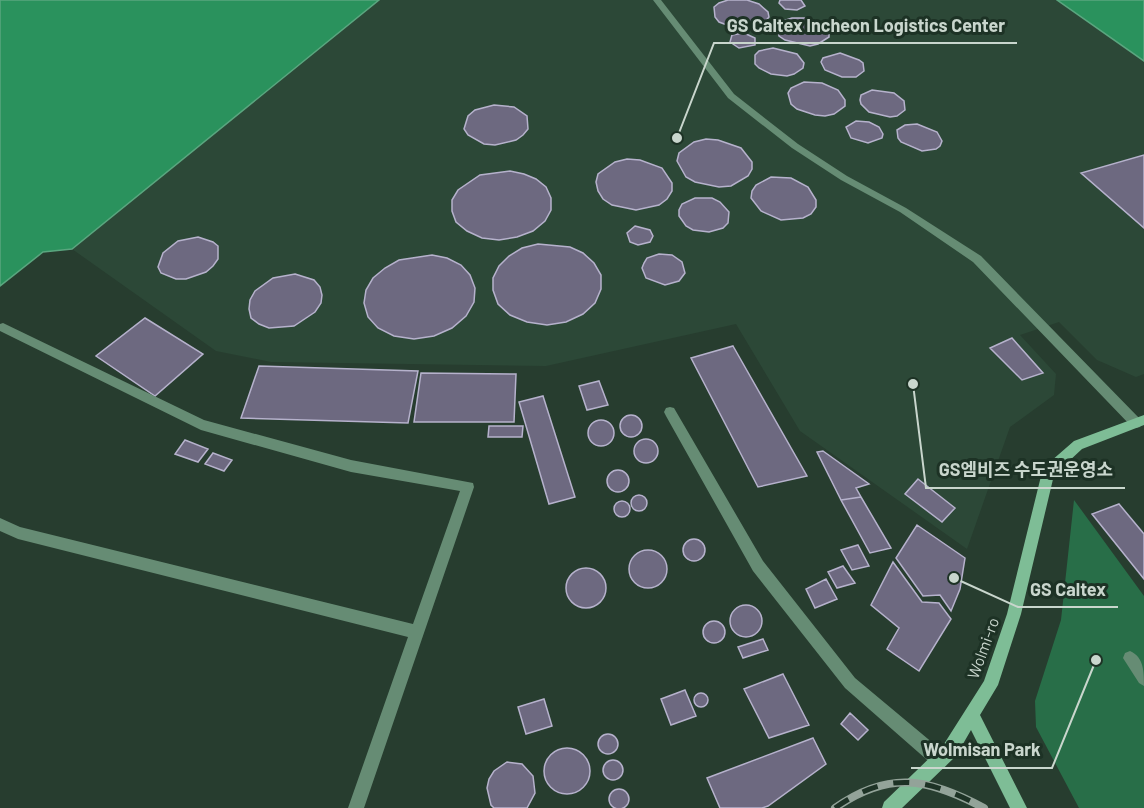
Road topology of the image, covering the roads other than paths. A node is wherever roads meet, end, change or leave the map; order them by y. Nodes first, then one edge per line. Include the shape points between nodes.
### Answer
1 (657, 0) edge
2 (3, 327) dead end
3 (670, 412) dead end
4 (1140, 421) edge
5 (0, 524) edge
6 (418, 632) junction
7 (1130, 658) dead end
8 (1144, 678) edge
9 (972, 714) junction
10 (940, 760) junction
11 (356, 808) edge
12 (890, 808) edge
13 (1019, 808) edge

1 - 4 lane via 731,96 795,146 976,259
2 - 6 lane via 201,425 351,466 468,487
3 - 10 lane via 765,575 850,683
4 - 9 main road, Wolmi-ro via 1078,445 1048,472 1014,614 990,685
5 - 6 lane via 18,533
6 - 11 lane
7 - 8 lane
9 - 10 main road, Wolmi-ro
9 - 13 main road
10 - 12 main road, Wolmi-ro

